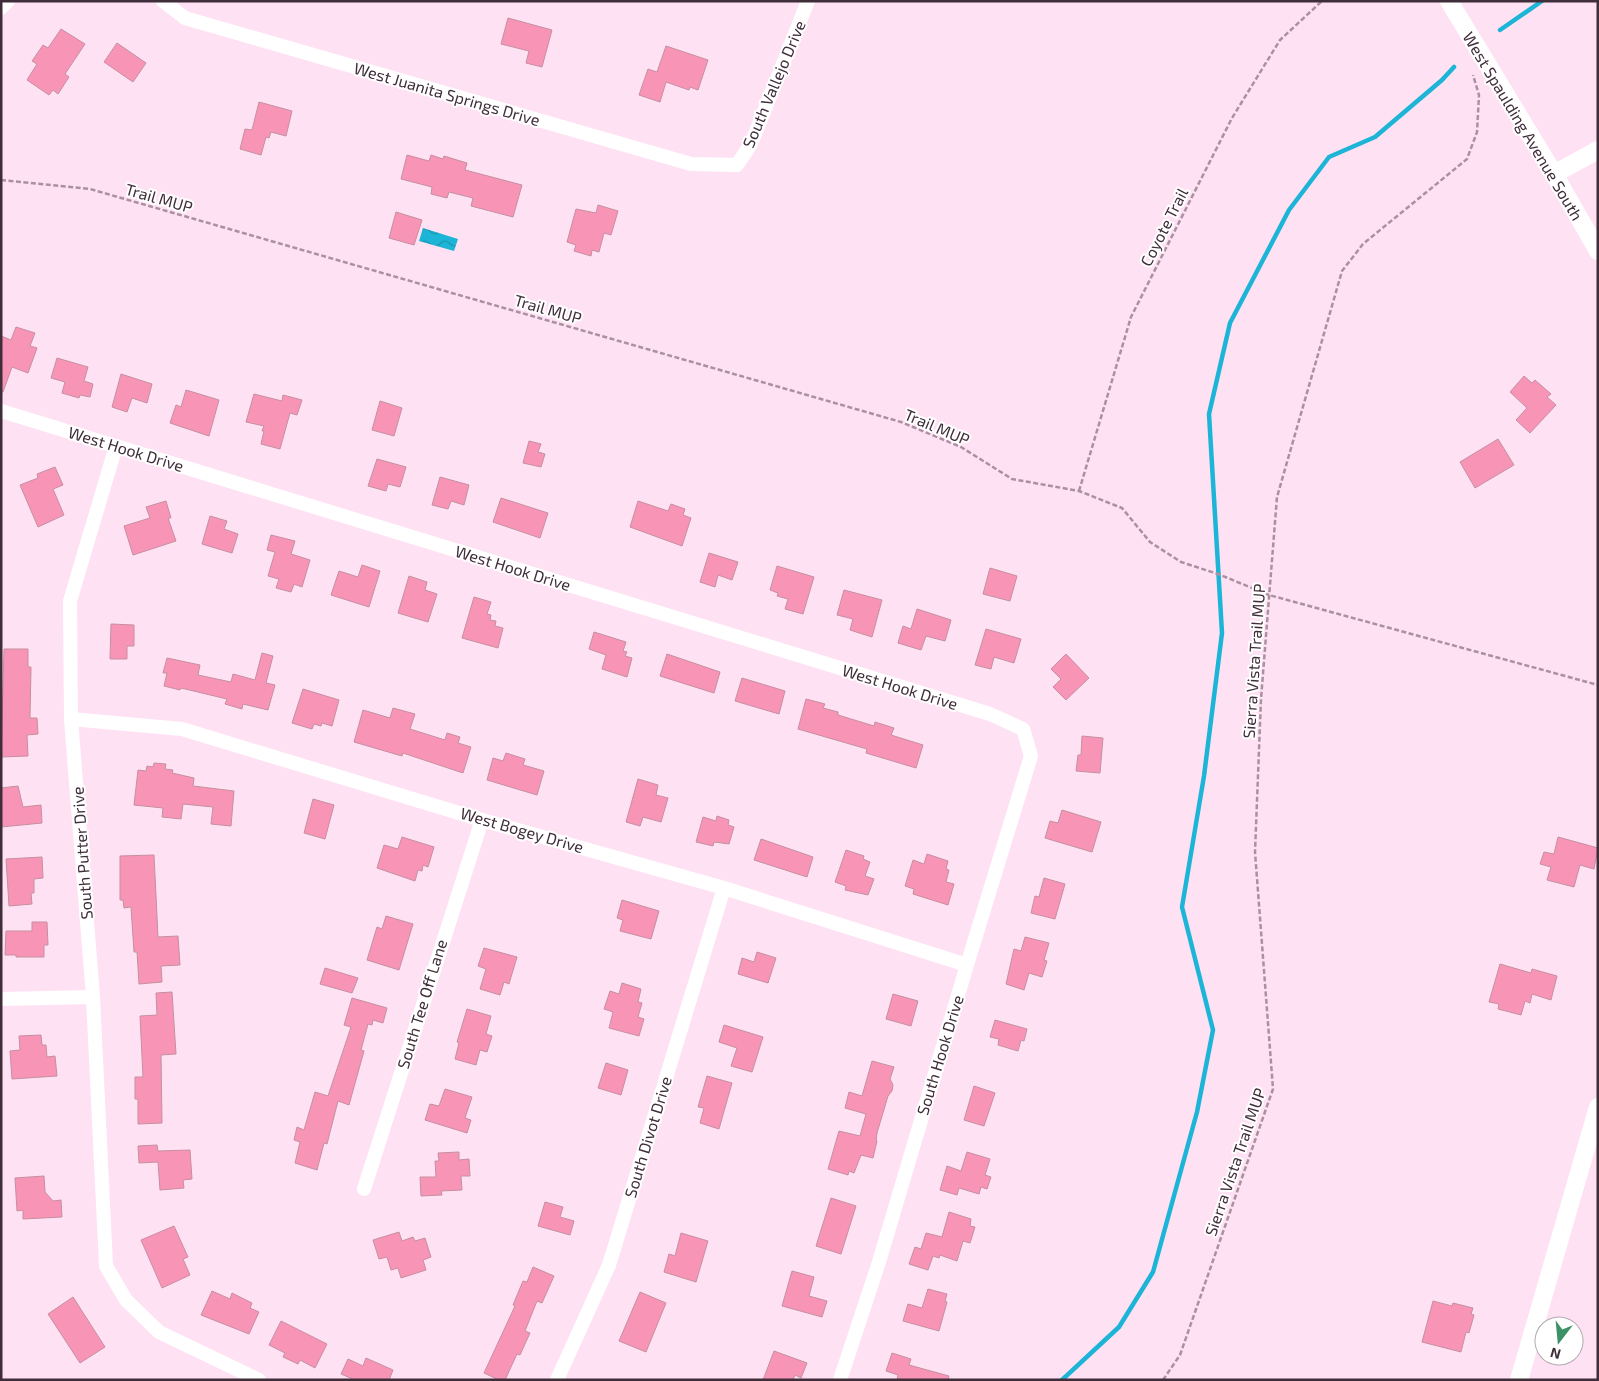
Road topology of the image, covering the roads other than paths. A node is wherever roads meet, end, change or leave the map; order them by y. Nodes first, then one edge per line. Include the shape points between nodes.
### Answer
1 (8, 1) edge
2 (163, 1) edge
3 (808, 1) edge
4 (1449, 1) edge
5 (1, 8) edge
6 (1598, 150) edge
7 (736, 165) joint
8 (1554, 174) junction
9 (1598, 251) edge
10 (1, 411) edge
11 (116, 446) junction
12 (71, 719) junction
13 (1023, 729) joint
14 (482, 820) junction
15 (724, 888) junction
16 (967, 965) junction
17 (93, 997) junction
18 (1, 999) edge
19 (1598, 1107) edge
20 (364, 1189) dead end
21 (259, 1380) edge
22 (557, 1380) edge
23 (840, 1380) edge
24 (1519, 1380) edge

1 - 5 street
2 - 7 street, West Juanita Springs Drive via 185,18 691,164
3 - 7 street, South Vallejo Drive via 751,144
4 - 8 street, West Spaulding Avenue South
6 - 8 street
8 - 9 street, West Spaulding Avenue South
10 - 11 street, West Hook Drive
11 - 12 street, South Putter Drive via 70,601
11 - 13 street, West Hook Drive via 990,714
12 - 14 street, West Bogey Drive via 182,729
12 - 17 street, South Putter Drive
13 - 16 street, South Hook Drive via 1031,756
14 - 15 street, West Bogey Drive
14 - 20 street, South Tee Off Lane
15 - 16 street, West Bogey Drive
15 - 22 street, South Divot Drive via 608,1265
16 - 23 street, South Hook Drive via 879,1262
17 - 18 street
17 - 21 street, South Putter Drive via 106,1266 126,1300 159,1332
19 - 24 street

